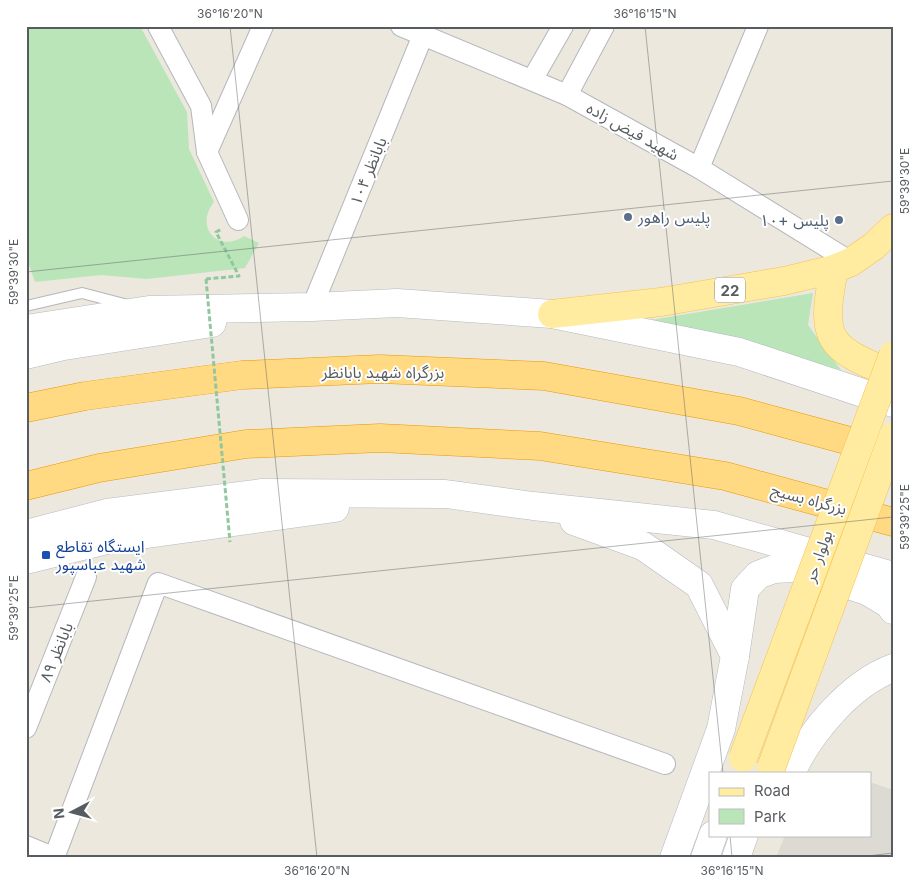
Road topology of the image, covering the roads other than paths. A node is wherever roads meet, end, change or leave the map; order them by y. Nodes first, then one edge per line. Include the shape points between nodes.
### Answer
1 (158, 26) edge
2 (263, 26) edge
3 (401, 26) edge
4 (562, 26) edge
5 (604, 26) edge
6 (758, 26) edge
7 (433, 34) edge
8 (532, 80) junction
9 (567, 95) junction
10 (207, 152) junction
11 (700, 168) junction
12 (238, 220) road end
13 (893, 228) edge
14 (842, 265) junction
15 (26, 306) edge
16 (312, 307) junction
17 (149, 310) junction
18 (552, 314) junction
19 (26, 329) edge
20 (26, 355) edge
21 (893, 355) edge
22 (893, 374) edge
23 (893, 403) edge
24 (26, 408) edge
25 (893, 436) edge
26 (893, 453) edge
27 (26, 486) edge
28 (446, 494) junction
29 (533, 506) junction
30 (893, 522) edge
31 (26, 534) edge
32 (26, 560) edge
33 (893, 576) edge
34 (86, 577) dead end
35 (893, 610) edge
36 (736, 656) junction
37 (889, 665) edge
38 (26, 728) edge
39 (665, 764) dead end
40 (741, 765) edge
41 (777, 771) edge
42 (713, 836) edge
43 (744, 836) edge
44 (764, 836) edge
45 (26, 846) edge
46 (54, 858) edge
47 (674, 858) edge
48 (705, 858) edge
49 (736, 858) edge
50 (756, 858) edge

1 - 10 street via 202,106
2 - 10 street
3 - 7 street, شهید فیض زاده
4 - 8 street
5 - 9 street
6 - 11 street
7 - 8 street, شهید فیض زاده
7 - 16 street, بابانظر ۱۰۴
8 - 9 street, شهید فیض زاده
9 - 11 street, شهید فیض زاده
10 - 12 street
11 - 14 street, شهید فیض زاده
13 - 14 main road, 22 via 874,246
14 - 18 main road, 22 via 784,281 661,302
14 - 22 main road via 828,299 828,326 832,337 850,356
15 - 17 lane via 82,293
16 - 17 main road
16 - 18 main road via 397,303
16 - 20 main road via 64,346
17 - 19 main road
18 - 23 main road via 738,352
21 - 40 main road, بولوار حر, bridge
24 - 26 highway, بزرگراه شهید بابانظر via 85,396 242,374 380,369 544,376 739,411
25 - 41 main road, بولوار حر, bridge
27 - 30 highway, بزرگراه بسیج via 99,468 246,444 380,438 540,446 725,476
28 - 29 main road
28 - 31 main road via 262,493 107,514
28 - 32 main road via 111,539
29 - 33 main road via 714,525
29 - 36 main road via 643,546 699,585
34 - 38 street, بابانظر ۸۹
35 - 36 main road via 867,591 793,568 774,569 758,575 745,589
36 - 47 main road via 721,729
37 - 41 main road via 853,692 821,724 797,759
39 - 46 street via 158,583
42 - 48 main road
43 - 49 main road
44 - 50 main road
45 - 46 street

